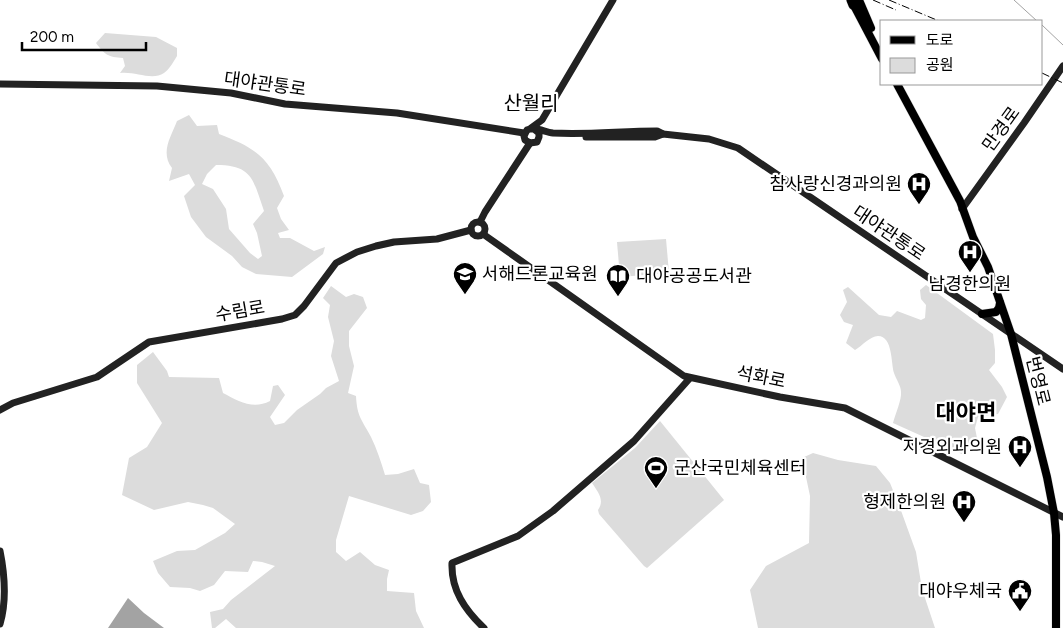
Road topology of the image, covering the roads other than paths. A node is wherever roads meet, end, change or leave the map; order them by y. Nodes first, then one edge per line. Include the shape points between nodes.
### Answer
1 (614, 0) edge
2 (853, 1) edge
3 (880, 47) edge
4 (880, 55) edge
5 (1063, 66) edge
6 (0, 84) edge
7 (897, 85) edge
8 (535, 129) junction
9 (524, 133) junction
10 (662, 134) junction
11 (538, 140) junction
12 (530, 144) junction
13 (962, 209) junction
14 (480, 222) junction
15 (471, 230) junction
16 (484, 234) junction
17 (1000, 303) junction
18 (982, 314) junction
19 (1010, 334) junction
20 (1063, 369) edge
21 (690, 378) junction
22 (0, 410) edge
23 (1054, 513) junction
24 (1063, 517) edge
25 (0, 551) edge
26 (0, 624) edge
27 (484, 628) edge
28 (1056, 628) edge

1 - 8 main road
2 - 3 main road
2 - 4 main road
5 - 13 main road, 만경로
6 - 9 main road, 대야관통로 via 157,86 222,92 285,104 397,113
7 - 13 main road, 번영로
8 - 9 main road
8 - 10 main road, 대야관통로 via 577,134 626,131
8 - 11 main road via 539,133
9 - 12 main road
10 - 11 main road, 대야관통로 via 655,138 550,136
10 - 18 main road, 대야관통로 via 710,139 738,148
11 - 12 main road
12 - 14 main road, 수림로
13 - 17 main road, 번영로
14 - 15 main road, 수림로 via 473,224
14 - 16 main road via 485,226
15 - 16 main road via 476,236
15 - 22 main road, 수림로 via 438,239 394,242 364,249 336,264 295,315 282,320 149,342 97,378
16 - 21 main road, 석화로 via 661,361
17 - 18 main road via 996,312
17 - 19 main road, 번영로
18 - 19 main road, 대야관통로
19 - 20 main road, 대야관통로
19 - 23 main road, 번영로
21 - 23 main road, 석화로 via 845,408
21 - 27 main road via 634,442 547,516 518,536 452,563 456,589 469,613
23 - 24 main road, 석화로
23 - 28 main road, 번영로
25 - 26 main road via 5,592

